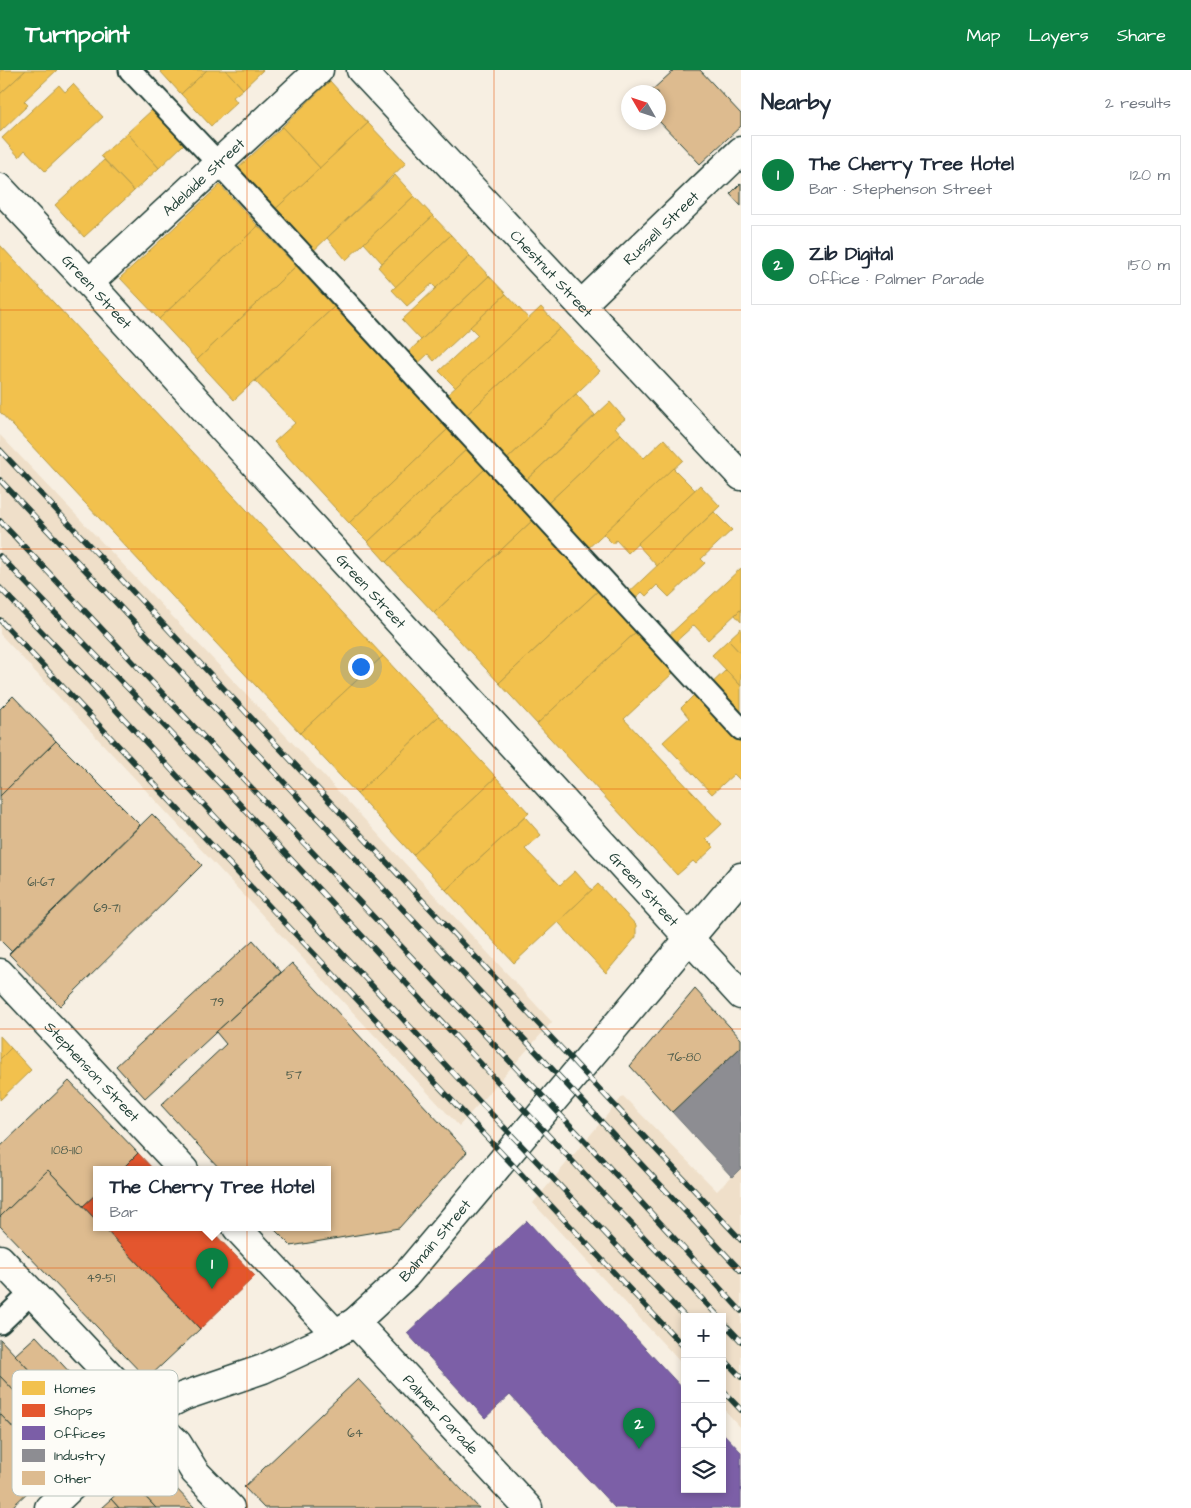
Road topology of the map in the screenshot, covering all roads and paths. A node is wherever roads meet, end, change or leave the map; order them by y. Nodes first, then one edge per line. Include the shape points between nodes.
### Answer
1 (130, 70) edge
2 (319, 70) edge
3 (361, 70) edge
4 (741, 151) edge
5 (218, 162) junction
6 (0, 188) edge
7 (89, 283) junction
8 (581, 305) junction
9 (741, 476) edge
10 (741, 729) edge
11 (741, 877) edge
12 (690, 939) junction
13 (0, 973) edge
14 (741, 994) edge
15 (180, 1166) edge
16 (240, 1231) edge
17 (0, 1259) edge
18 (32, 1293) junction
19 (0, 1323) edge
20 (345, 1327) junction
21 (105, 1370) edge
22 (178, 1399) edge
23 (178, 1445) edge
24 (63, 1496) edge
25 (50, 1508) edge
26 (230, 1508) edge
27 (528, 1508) edge

1 - 5 lane
2 - 5 street, Adelaide Street
3 - 8 street, Chestnut Street
4 - 8 street, Russell Street
5 - 7 street, Adelaide Street
5 - 10 lane
6 - 7 street, Green Street
7 - 12 street, Green Street
8 - 9 street, Chestnut Street
11 - 12 street, Balmain Street
12 - 14 street, Green Street
12 - 20 street, Balmain Street via 406,1275
13 - 15 street, Stephenson Street
16 - 20 street
17 - 18 street
18 - 19 lane
18 - 21 street
20 - 22 street, Balmain Street via 263,1369
20 - 27 street, Palmer Parade
23 - 26 street via 195,1472
24 - 25 street, Balmain Street

